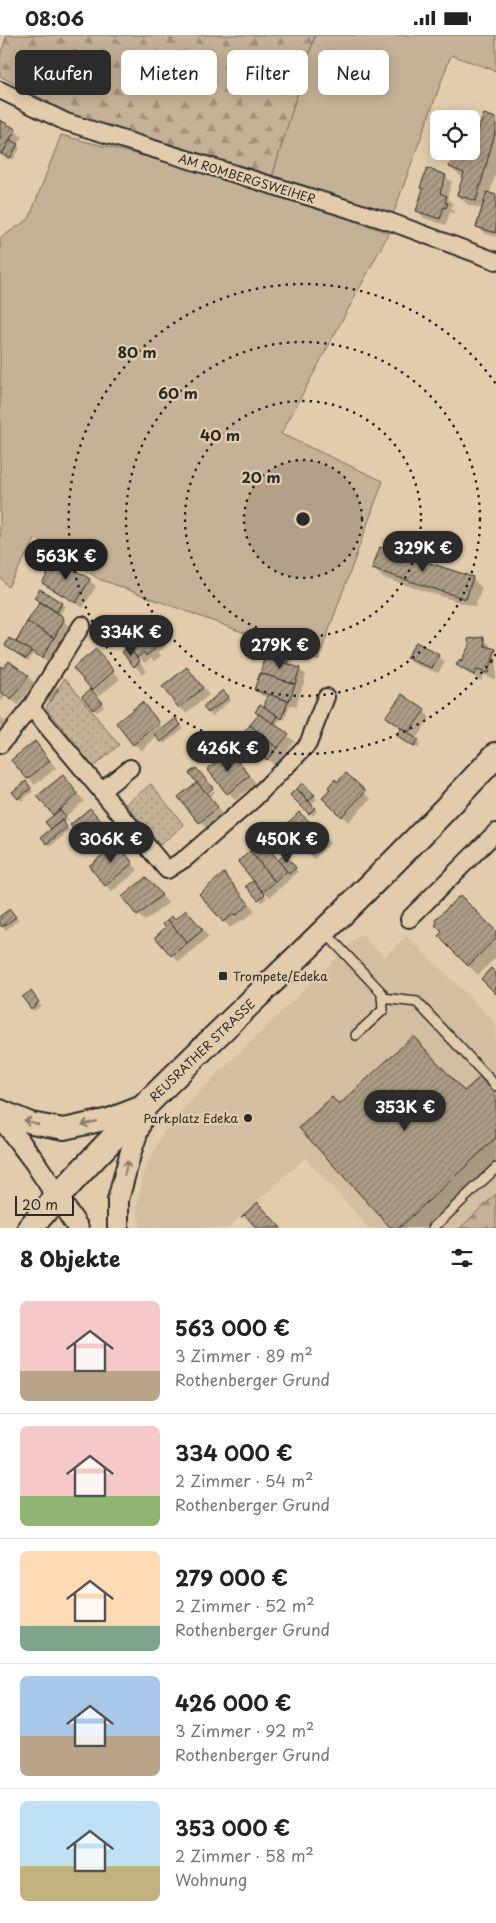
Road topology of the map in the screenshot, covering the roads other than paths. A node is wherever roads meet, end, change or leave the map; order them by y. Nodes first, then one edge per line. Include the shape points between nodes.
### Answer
1 (0, 90) edge
2 (496, 261) edge
3 (82, 625) dead end
4 (326, 697) dead end
5 (31, 707) junction
6 (0, 745) edge
7 (496, 755) edge
8 (130, 768) dead end
9 (101, 791) junction
10 (496, 832) edge
11 (409, 919) dead end
12 (324, 931) junction
13 (382, 998) junction
14 (356, 1035) dead end
15 (496, 1086) edge
16 (147, 1105) junction
17 (0, 1110) edge
18 (0, 1116) edge
19 (496, 1169) edge
20 (58, 1197) junction
21 (30, 1228) edge
22 (78, 1228) edge
23 (118, 1228) edge
24 (433, 1228) edge

1 - 2 street, AM ROMBERGSWEIHER via 66,123 391,222
3 - 5 street
4 - 9 street via 308,744 254,799 186,858 167,870
5 - 6 street
5 - 9 street
7 - 12 main road, REUSRATHER STRASSE
8 - 9 street
10 - 11 street
12 - 13 lane via 382,993
12 - 16 main road, REUSRATHER STRASSE
13 - 14 lane via 382,1010
13 - 15 lane via 417,1002
16 -> 17 street via 109,1119 64,1129 31,1123
16 - 20 main road, REUSRATHER STRASSE
23 -> 16 street via 118,1200
18 - 20 street
19 - 24 lane
20 - 21 main road, REUSRATHER STRASSE
20 - 22 street

